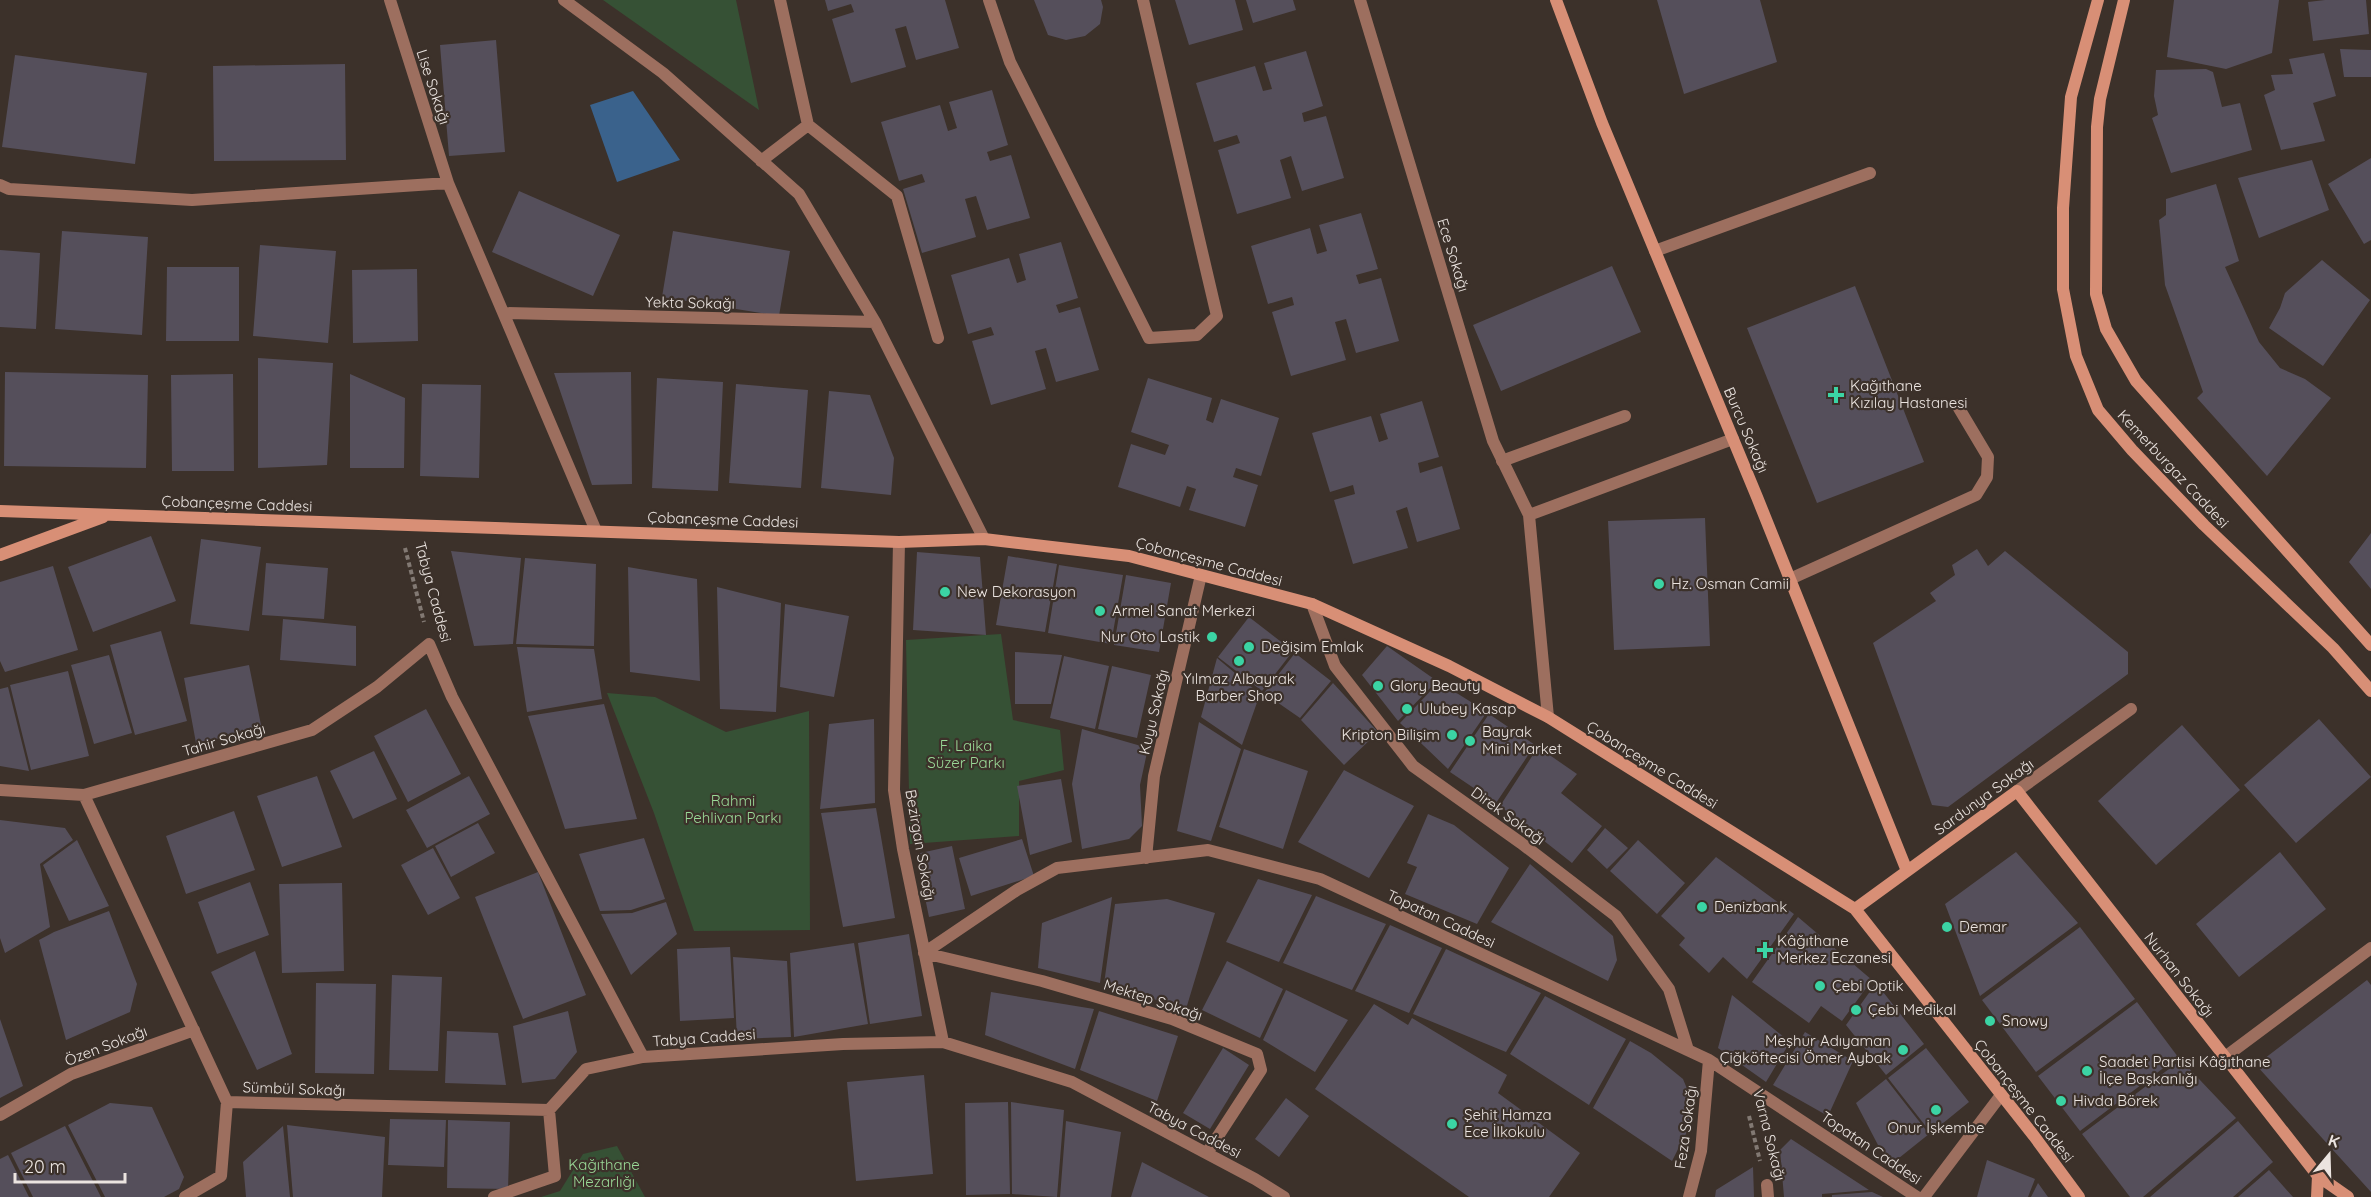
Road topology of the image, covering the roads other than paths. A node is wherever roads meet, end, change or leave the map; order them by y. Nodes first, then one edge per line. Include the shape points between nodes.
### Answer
1 (390, 0) edge
2 (564, 0) edge
3 (780, 0) edge
4 (989, 0) edge
5 (1143, 0) edge
6 (1360, 0) edge
7 (1556, 0) edge
8 (2098, 0) edge
9 (2124, 0) edge
10 (808, 125) junction
11 (761, 161) junction
12 (1870, 173) dead end
13 (448, 183) junction
14 (0, 185) edge
15 (1655, 251) junction
16 (504, 313) junction
17 (875, 322) junction
18 (938, 338) dead end
19 (1957, 405) dead end
20 (1625, 416) dead end
21 (1733, 439) junction
22 (1502, 461) junction
23 (0, 511) edge
24 (110, 514) junction
25 (1528, 515) junction
26 (596, 531) junction
27 (984, 539) junction
28 (899, 542) junction
29 (0, 555) edge
30 (1201, 575) junction
31 (1790, 579) junction
32 (1312, 604) junction
33 (429, 644) joint
34 (2371, 645) edge
35 (2371, 691) edge
36 (2131, 709) dead end
37 (1548, 717) junction
38 (0, 790) edge
39 (2017, 791) junction
40 (84, 795) junction
41 (1146, 858) junction
42 (1907, 871) junction
43 (1855, 909) junction
44 (2371, 948) edge
45 (924, 953) junction
46 (194, 1030) junction
47 (943, 1042) junction
48 (1688, 1050) junction
49 (643, 1057) junction
50 (2224, 1057) junction
51 (1709, 1060) junction
52 (2001, 1095) junction
53 (227, 1102) junction
54 (549, 1110) junction
55 (0, 1115) edge
56 (1207, 1153) junction
57 (2318, 1176) junction
58 (185, 1197) edge
59 (494, 1197) edge
60 (1284, 1197) edge
61 (1689, 1197) edge
62 (1917, 1197) edge
63 (1924, 1197) edge
64 (2079, 1197) edge
65 (2317, 1197) edge
66 (2348, 1197) edge

1 - 13 street, Lise Sokağı
2 - 11 street via 663,73
3 - 10 street
4 - 5 street via 1010,62 1149,338 1197,335 1217,316
6 - 22 street, Ece Sokağı
7 - 15 main road, Burcu Sokağı
8 - 35 main road, Kemerburgaz Caddesi via 2071,97 2063,208 2063,289 2076,356 2098,410 2125,442 2204,525 2333,648
9 - 34 main road, Kemerburgaz Caddesi via 2100,99 2097,128 2096,294 2106,329 2136,381
10 - 11 street
10 - 18 street via 897,196
11 - 17 street via 800,194
12 - 15 street
13 - 14 street via 192,200 9,189
13 - 16 street, Lise Sokağı
15 - 21 main road, Burcu Sokağı
16 - 17 street, Yekta Sokağı
16 - 26 street, Lise Sokağı
17 - 27 street
19 - 31 street via 1988,457 1987,477 1976,495
20 - 22 street
21 - 25 street
21 - 31 main road, Burcu Sokağı
22 - 25 street, Ece Sokağı
23 - 24 main road, Çobançeşme Caddesi
24 - 26 main road, Çobançeşme Caddesi
24 - 29 main road, Çobançeşme Caddesi
25 - 37 street, Ece Sokağı
26 - 28 main road, Çobançeşme Caddesi
27 - 28 main road, Çobançeşme Caddesi
27 - 30 main road, Çobançeşme Caddesi via 1129,556
28 - 45 street, Bezirgan Sokağı via 894,790
30 - 32 main road, Çobançeşme Caddesi
30 - 41 street, Kuyu Sokağı via 1154,776
31 - 42 main road, Burcu Sokağı
32 - 37 main road, Çobançeşme Caddesi via 1449,666
32 - 48 street, Direk Sokağı via 1335,666 1413,766 1616,916 1669,989
33 - 40 street, Tahir Sokağı via 377,687 312,730
33 - 49 street, Tabya Caddesi via 452,698
36 - 39 street, Sardunya Sokağı
37 - 43 main road, Çobançeşme Caddesi
38 - 40 street, Tahir Sokağı
39 - 42 main road, Sardunya Sokağı
39 - 50 main road, Nurhan Sokağı
40 - 46 street, Sümbül Sokağı
41 - 45 street, Topatan Caddesi via 1057,868
41 - 48 street, Topatan Caddesi via 1208,850 1320,879
42 - 43 main road, Sardunya Sokağı
43 - 52 main road, Çobançeşme Caddesi
44 - 50 street
45 - 47 street, Bezirgan Sokağı
45 - 56 street, Mektep Sokağı via 1042,981 1161,1016 1257,1054 1261,1070
46 - 53 street, Sümbül Sokağı
46 - 55 street, Özen Sokağı via 71,1074
47 - 49 street, Tabya Caddesi
47 - 56 street, Tabya Caddesi via 1072,1082
48 - 51 street, Topatan Caddesi
49 - 54 street via 586,1068
50 - 57 main road, Nurhan Sokağı
51 - 61 street, Feza Sokağı via 1701,1151
51 - 62 street, Topatan Caddesi
52 - 63 street
52 - 64 main road, Çobançeşme Caddesi
53 - 54 street, Sümbül Sokağı
53 - 58 street via 221,1176
54 - 59 street via 555,1176
56 - 60 street, Tabya Caddesi
57 - 65 main road
57 - 66 main road, Nurhan Sokağı

